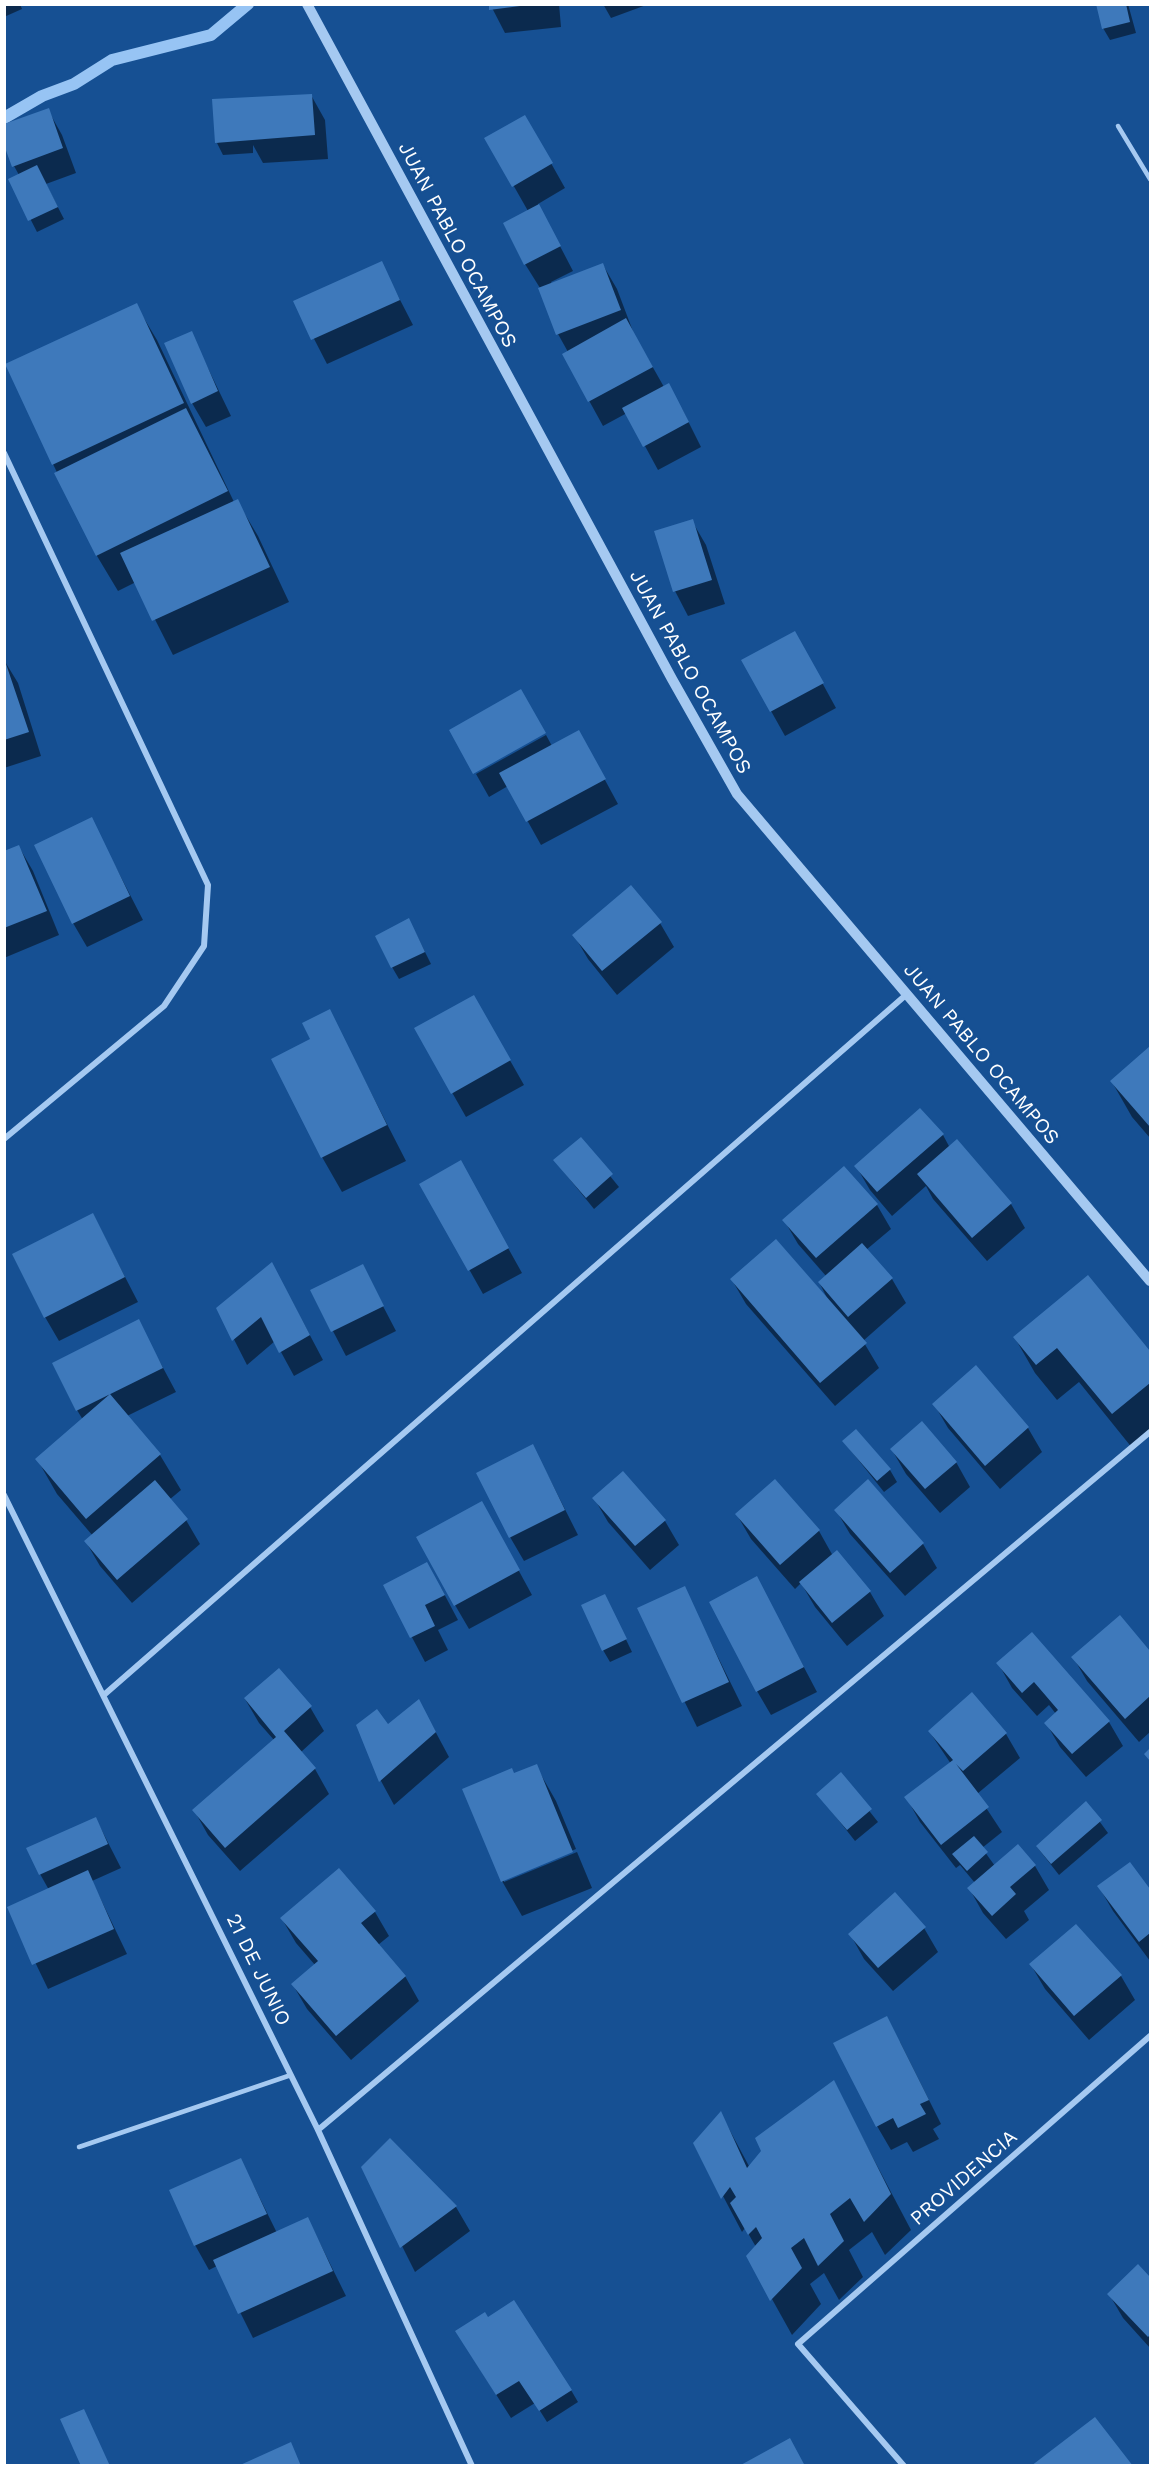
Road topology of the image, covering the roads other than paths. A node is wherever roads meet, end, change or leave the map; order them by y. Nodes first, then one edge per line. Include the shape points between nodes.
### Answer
1 (307, 4) edge
2 (1118, 126) dead end
3 (1150, 179) edge
4 (4, 453) edge
5 (907, 994) junction
6 (4, 1139) edge
7 (1150, 1281) edge
8 (1150, 1432) edge
9 (4, 1495) edge
10 (105, 1694) junction
11 (1150, 2036) edge
12 (291, 2075) junction
13 (318, 2130) junction
14 (79, 2147) dead end
15 (472, 2466) edge
16 (904, 2466) edge

1 - 5 street, JUAN PABLO OCAMPOS via 737,794
2 - 3 lane
4 - 6 street via 208,885 204,946 164,1006
5 - 7 street, JUAN PABLO OCAMPOS
5 - 10 street
8 - 13 street
9 - 10 street, 21 DE JUNIO
10 - 12 street, 21 DE JUNIO
11 - 16 street, PROVIDENCIA via 798,2344
12 - 13 street, 21 DE JUNIO
12 - 14 lane
13 - 15 street, 21 DE JUNIO

